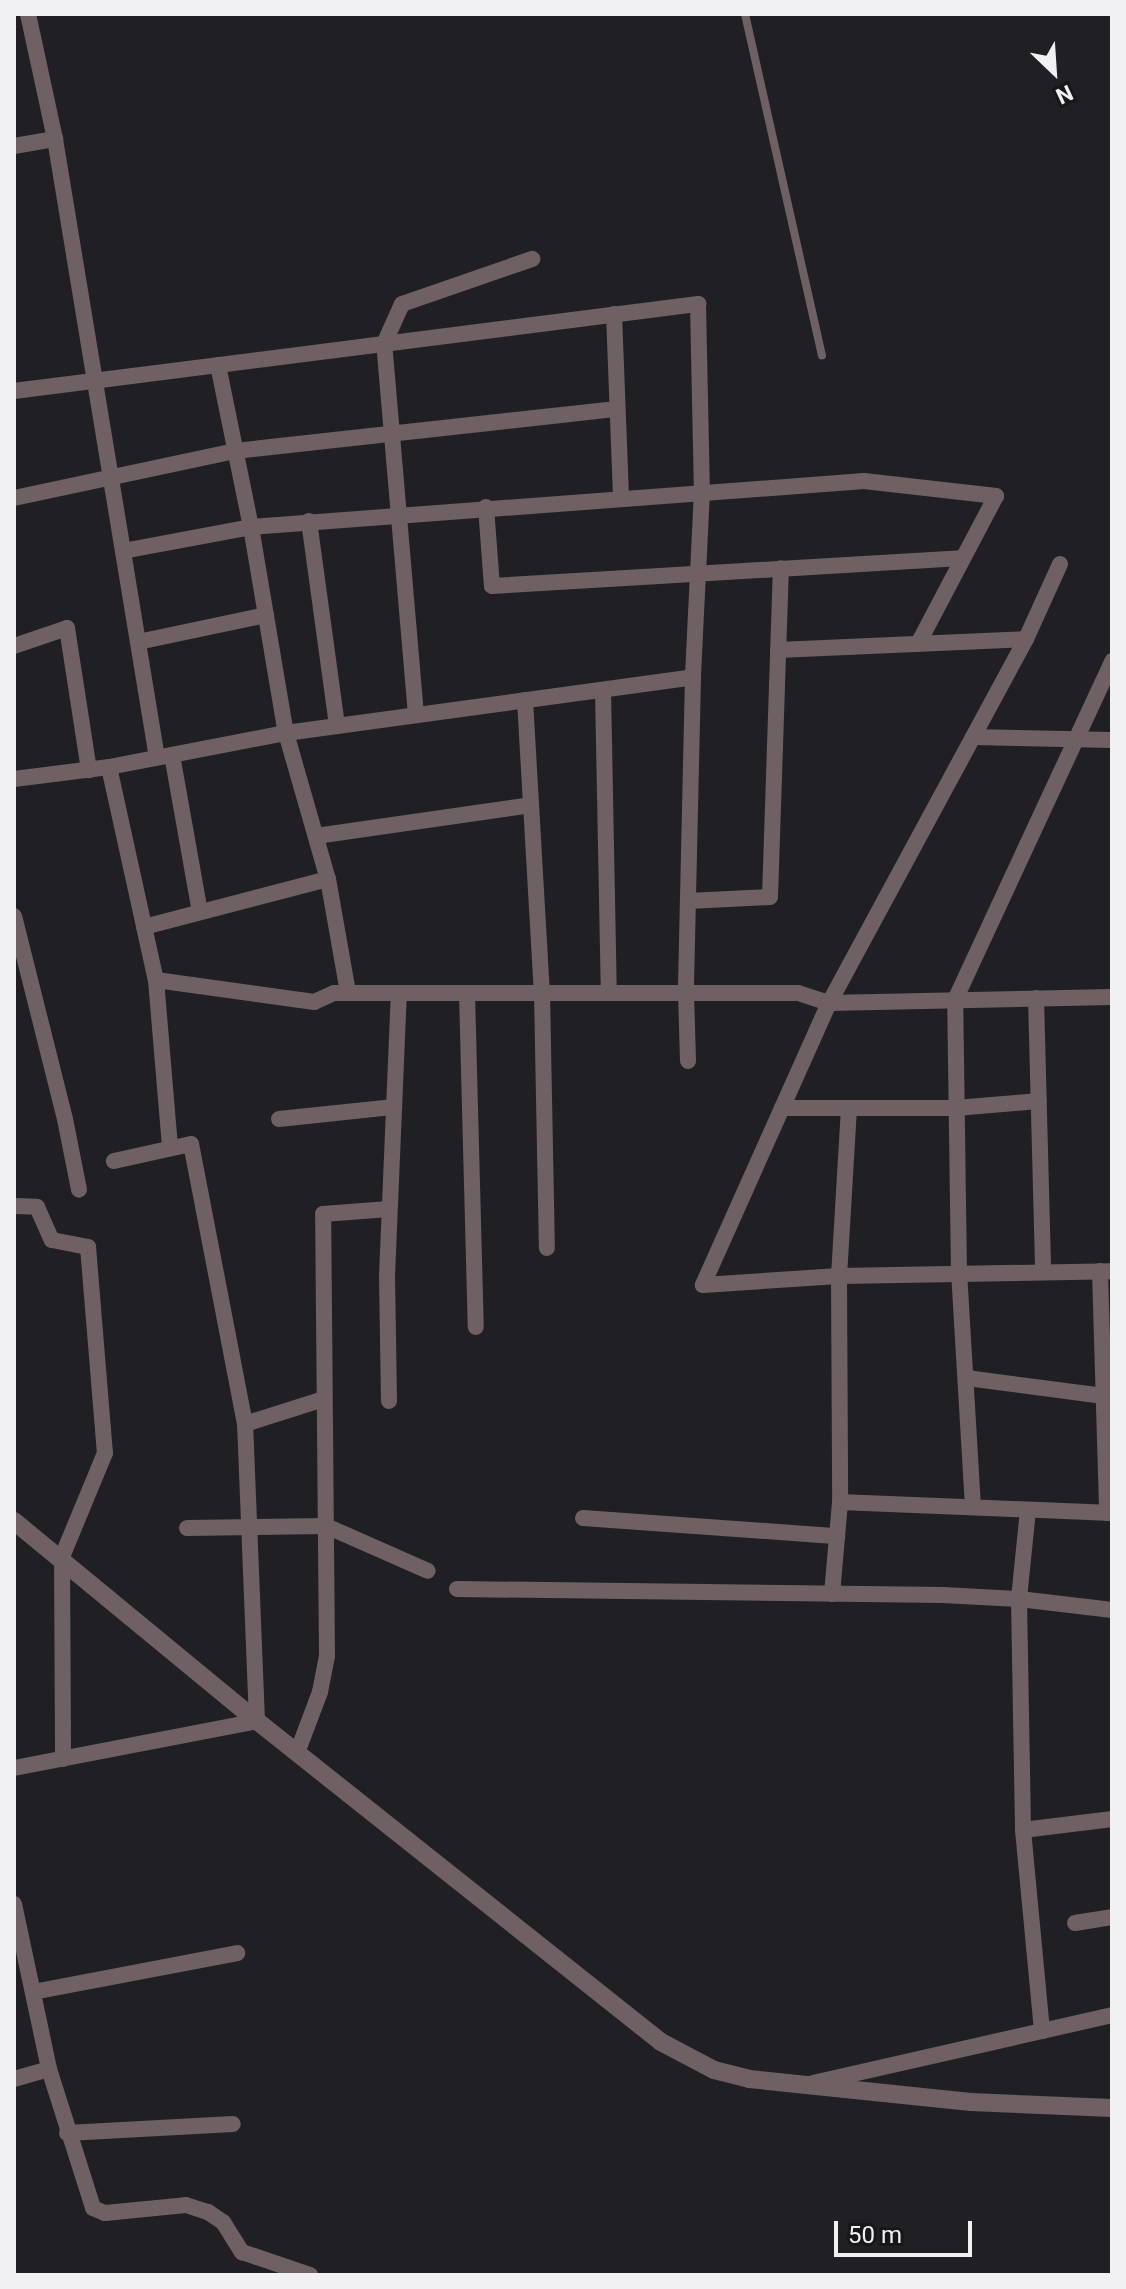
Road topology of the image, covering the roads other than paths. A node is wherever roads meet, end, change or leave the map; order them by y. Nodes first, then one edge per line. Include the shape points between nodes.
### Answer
1 (28, 14) edge
2 (745, 14) edge
3 (55, 139) junction
4 (14, 146) edge
5 (532, 259) dead end
6 (614, 314) junction
7 (384, 344) junction
8 (822, 355) dead end
9 (218, 365) junction
10 (94, 381) junction
11 (14, 391) edge
12 (617, 409) junction
13 (391, 432) junction
14 (235, 451) junction
15 (110, 478) junction
16 (702, 491) junction
17 (621, 497) junction
18 (14, 498) edge
19 (486, 507) junction
20 (398, 513) junction
21 (309, 521) junction
22 (251, 527) junction
23 (123, 551) junction
24 (961, 558) junction
25 (1060, 564) dead end
26 (781, 568) junction
27 (698, 575) junction
28 (266, 615) junction
29 (1026, 639) junction
30 (138, 642) junction
31 (918, 644) junction
32 (14, 646) edge
33 (778, 650) junction
34 (1112, 661) edge
35 (693, 677) junction
36 (603, 690) junction
37 (525, 700) junction
38 (416, 715) junction
39 (337, 726) junction
40 (286, 733) junction
41 (973, 737) junction
42 (1073, 739) junction
43 (1112, 740) edge
44 (165, 757) junction
45 (109, 767) junction
46 (89, 770) junction
47 (14, 779) edge
48 (531, 805) junction
49 (316, 836) junction
50 (328, 879) junction
51 (688, 901) junction
52 (200, 912) junction
53 (14, 916) edge
54 (144, 927) junction
55 (15, 938) edge
56 (156, 980) junction
57 (348, 992) junction
58 (399, 993) junction
59 (467, 993) junction
60 (542, 993) junction
61 (609, 993) junction
62 (686, 993) junction
63 (1112, 997) edge
64 (1036, 998) junction
65 (955, 1000) junction
66 (829, 1003) junction
67 (688, 1061) dead end
68 (1039, 1101) junction
69 (394, 1107) junction
70 (782, 1108) junction
71 (849, 1108) junction
72 (956, 1108) junction
73 (279, 1119) dead end
74 (170, 1147) junction
75 (114, 1161) dead end
76 (79, 1190) dead end
77 (14, 1206) edge
78 (389, 1209) junction
79 (547, 1248) dead end
80 (1106, 1271) edge
81 (1043, 1272) junction
82 (959, 1274) junction
83 (839, 1276) junction
84 (476, 1327) dead end
85 (967, 1378) junction
86 (1104, 1396) junction
87 (324, 1399) junction
88 (389, 1401) dead end
89 (245, 1424) junction
90 (840, 1502) junction
91 (973, 1507) junction
92 (1028, 1510) junction
93 (1110, 1513) edge
94 (583, 1518) dead end
95 (14, 1521) edge
96 (326, 1526) junction
97 (249, 1527) junction
98 (187, 1528) dead end
99 (837, 1536) junction
100 (62, 1557) junction
101 (428, 1571) dead end
102 (457, 1589) dead end
103 (832, 1594) junction
104 (1019, 1599) junction
105 (1112, 1610) edge
106 (257, 1721) junction
107 (297, 1753) junction
108 (63, 1759) junction
109 (14, 1768) edge
110 (1112, 1819) edge
111 (1023, 1830) junction
112 (14, 1904) edge
113 (1112, 1917) edge
114 (1075, 1923) dead end
115 (237, 1953) dead end
116 (33, 1992) junction
117 (1112, 2015) edge
118 (1042, 2031) junction
119 (49, 2069) junction
120 (14, 2079) edge
121 (798, 2086) junction
122 (1112, 2108) edge
123 (233, 2124) dead end
124 (67, 2133) junction
125 (310, 2275) edge

1 - 3 street
2 - 8 lane
3 - 4 street
3 - 10 street
5 - 7 street via 402,304
6 - 7 street
6 - 12 street
6 - 16 street via 698,304
7 - 9 street
7 - 13 street
9 - 10 street
9 - 14 street
10 - 11 street
10 - 15 street
12 - 13 street
12 - 17 street
13 - 14 street
13 - 20 street
14 - 15 street
14 - 22 street
15 - 18 street
15 - 23 street
16 - 17 street
16 - 24 street via 864,481 996,496
16 - 27 street
17 - 19 street
19 - 20 street
19 - 27 street via 492,586
20 - 21 street
20 - 38 street
21 - 22 street
21 - 39 street
22 - 23 street
22 - 28 street
23 - 30 street
24 - 26 street
24 - 31 street
25 - 29 street
26 - 27 street
26 - 33 street
27 - 35 street
28 - 30 street
28 - 40 street
29 - 31 street
29 - 41 street
30 - 44 street
31 - 33 street
32 - 46 street via 67,628
33 - 51 street via 770,897
34 - 42 street
35 - 36 street
35 - 51 street
36 - 37 street
36 - 61 street
37 - 38 street
37 - 48 street
38 - 39 street
39 - 40 street
40 - 44 street
40 - 49 street
41 - 42 street
41 - 66 street
42 - 43 street
42 - 65 street
44 - 45 street
44 - 52 street
45 - 46 street
45 - 54 street
46 - 47 street
48 - 49 street
48 - 60 street
49 - 50 street
50 - 52 street
50 - 57 street
51 - 62 street
52 - 54 street
53 - 55 street
54 - 56 street
55 - 76 street
56 - 57 street via 314,1002
56 - 74 street
57 - 58 street
58 - 59 street
58 - 69 street
59 - 60 street
59 - 84 street
60 - 61 street
60 - 79 street
61 - 62 street
62 - 66 street via 798,993
62 - 67 street
63 - 64 street
64 - 65 street
64 - 68 street
65 - 66 street
65 - 72 street
66 - 70 street
68 - 72 street
68 - 81 street
69 - 73 street
69 - 78 street
70 - 71 street
70 - 83 street via 703,1285
71 - 72 street
71 - 83 street
72 - 82 street
74 - 75 street
74 - 89 street via 191,1144
77 - 100 street via 37,1207 52,1240 88,1247 105,1453
78 - 87 street via 323,1214
78 - 88 street
80 - 81 street
80 - 86 street
81 - 82 street
82 - 83 street
82 - 85 street
83 - 90 street
85 - 86 street
85 - 91 street
86 - 93 street
87 - 89 street
87 - 96 street
89 - 97 street
90 - 91 street
90 - 99 street
91 - 92 street
92 - 93 street
92 - 104 street
94 - 99 street
95 - 100 street
96 - 97 street
96 - 101 street
96 - 107 street via 327,1656
97 - 98 street
97 - 106 street
99 - 103 street
100 - 106 street
100 - 108 street
102 - 103 street
103 - 104 street
104 - 105 street
104 - 111 street
106 - 107 street
106 - 108 street
107 - 121 street via 661,2042 714,2070
108 - 109 street
110 - 111 street
111 - 118 street
112 - 116 street
113 - 114 street
115 - 116 street
116 - 119 street
117 - 118 street
118 - 121 street
119 - 120 street
119 - 124 street
121 - 122 street
123 - 124 street
124 - 125 street via 93,2208 105,2213 197,2208 223,2222 242,2252

